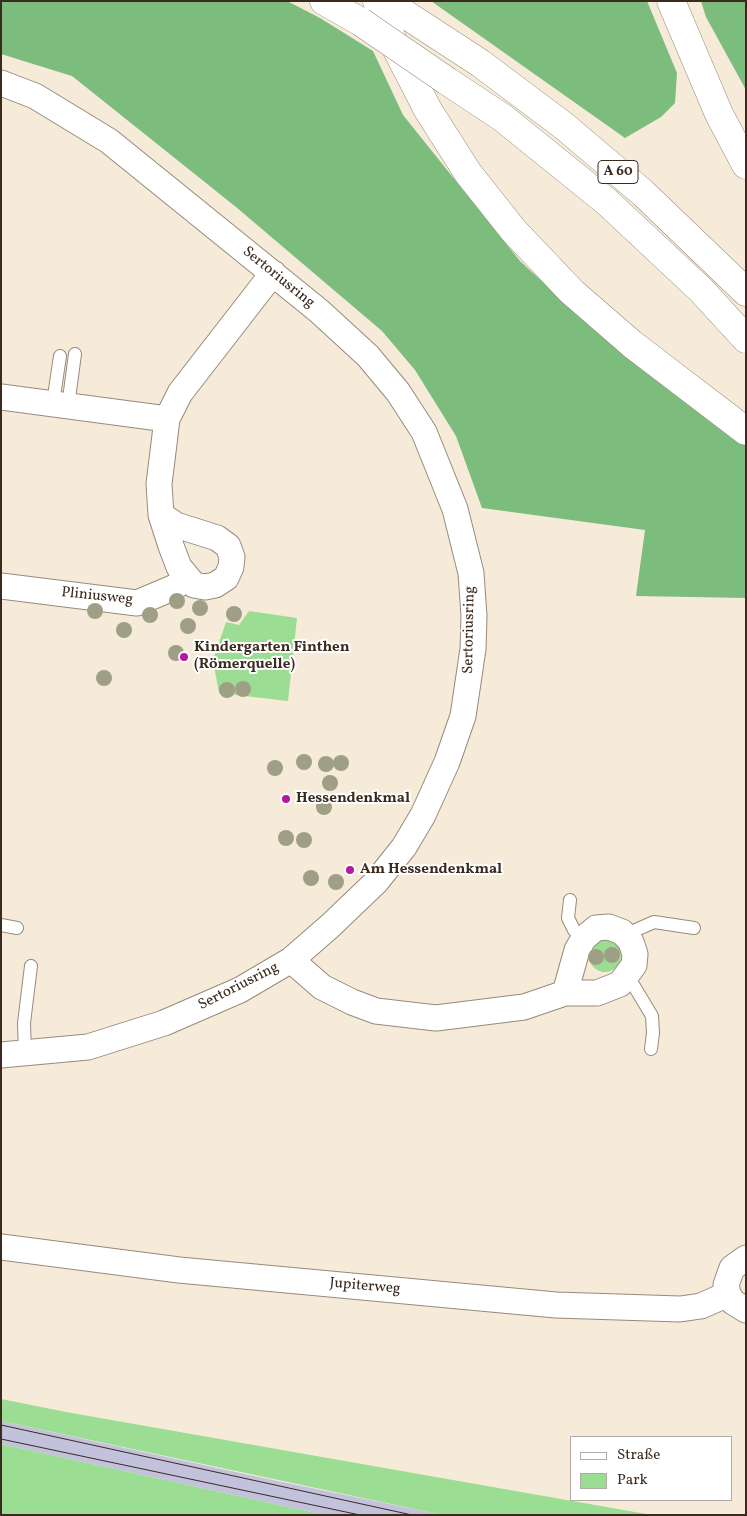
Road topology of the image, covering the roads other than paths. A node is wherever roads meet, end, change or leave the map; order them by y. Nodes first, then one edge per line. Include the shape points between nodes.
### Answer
1 (324, 1) edge
2 (385, 1) edge
3 (671, 1) edge
4 (369, 12) edge
5 (1, 83) edge
6 (746, 165) edge
7 (273, 273) junction
8 (746, 292) edge
9 (746, 339) edge
10 (76, 354) dead end
11 (60, 356) dead end
12 (1, 396) edge
13 (61, 405) junction
14 (167, 420) junction
15 (746, 431) edge
16 (161, 514) junction
17 (186, 577) junction
18 (1, 586) edge
19 (570, 900) dead end
20 (1, 925) edge
21 (17, 928) dead end
22 (694, 928) dead end
23 (626, 937) junction
24 (584, 938) junction
25 (291, 960) junction
26 (31, 966) dead end
27 (624, 980) junction
28 (565, 992) junction
29 (651, 1049) dead end
30 (13, 1054) edge
31 (1, 1247) edge
32 (746, 1258) edge
33 (737, 1302) edge

1 - 4 highway, A 60
2 - 8 highway, A 60 via 480,63 564,126 643,193
3 - 6 highway via 719,114
4 - 9 highway, A 60, bridge via 447,81 503,118 607,202 701,290
4 - 15 highway via 394,44 428,110 468,173 514,231 572,292 632,344
5 - 7 street, Sertoriusring via 35,96 109,141
7 - 14 street via 180,393
7 - 25 street, Sertoriusring via 368,356 398,392 424,432 455,509 471,574 474,616 473,649 463,716 424,815 404,848 376,882
10 - 13 lane
11 - 13 lane
12 - 13 street
13 - 14 street
14 - 16 street via 159,484
16 - 17 street via 171,546
16 - 17 street via 176,525 217,538 228,546 232,557 226,578 205,588 194,585
17 - 18 street, Pliniusweg via 175,586 137,603
19 - 24 lane via 568,918 574,930
20 - 21 lane
22 - 23 lane via 654,922
23 - 24 street via 609,927 596,928
23 - 27 street via 635,954 634,965
24 - 28 street via 573,961
25 - 28 street via 322,987 376,1011 402,1016 471,1016 524,1007
25 - 30 street, Sertoriusring via 240,990 164,1023 88,1047
26 - 30 lane via 24,1023
27 - 28 street via 597,993
27 - 29 lane via 634,986 652,1016 654,1033
31 - 33 street, Jupiterweg via 179,1270 556,1305 680,1309
32 - 33 street, Jupiterweg via 732,1268 728,1276

